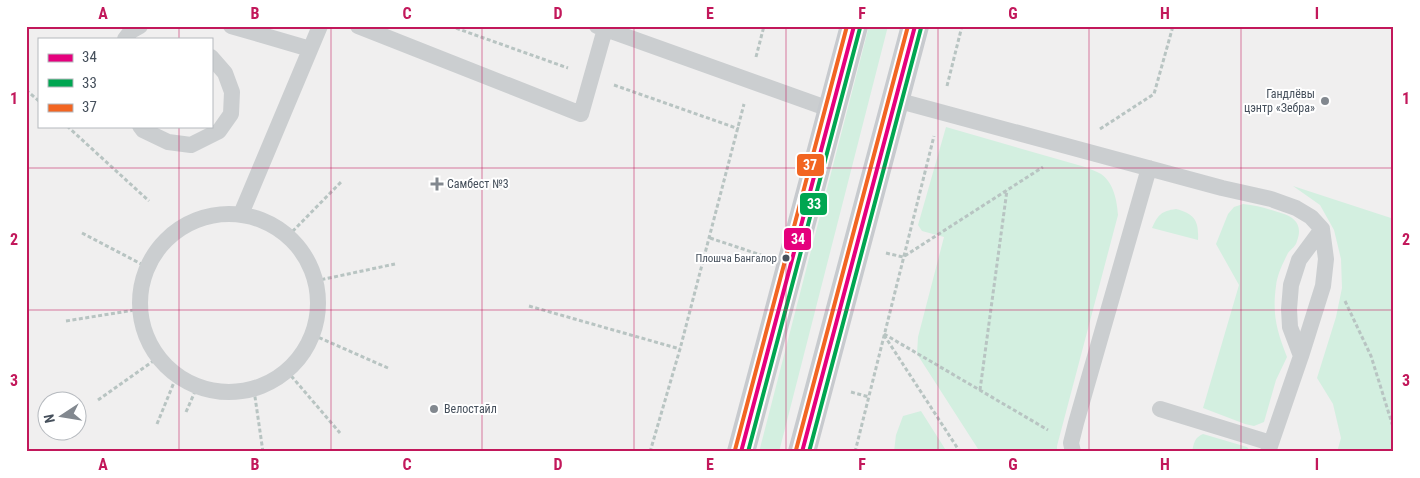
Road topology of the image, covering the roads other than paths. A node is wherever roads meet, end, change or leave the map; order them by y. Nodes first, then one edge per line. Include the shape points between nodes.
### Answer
1 (140, 26) edge
2 (232, 26) edge
3 (320, 26) edge
4 (358, 26) edge
5 (854, 26) edge
6 (915, 26) edge
7 (601, 28) edge
8 (126, 38) edge
9 (310, 49) junction
10 (212, 59) edge
11 (896, 100) junction
12 (832, 110) junction
13 (142, 128) edge
14 (1149, 168) junction
15 (241, 214) junction
16 (1322, 229) junction
17 (1301, 356) junction
18 (1160, 409) dead end
19 (1072, 447) edge
20 (1270, 448) edge
21 (741, 452) edge
22 (802, 452) edge

1 - 8 lane via 130,31
2 - 9 lane
3 - 9 lane
4 - 7 lane via 581,114
5 - 12 main road
6 - 11 main road
7 - 12 lane
9 - 15 lane
10 - 13 lane via 226,73 232,92 231,114 219,131 191,145 168,142
11 - 14 lane
11 - 22 main road
12 - 21 main road
14 - 16 lane via 1271,199 1296,208
14 - 19 lane
15 - 15 lane via 212,215 186,225 163,242 147,267 140,295 142,324 153,350 172,372 197,387 225,393 254,390 281,377 303,355 316,328 319,297 312,267 295,241 271,223
16 - 17 lane via 1326,259 1323,286
16 - 17 lane via 1299,260 1291,285 1290,327
17 - 20 lane
18 - 20 lane

